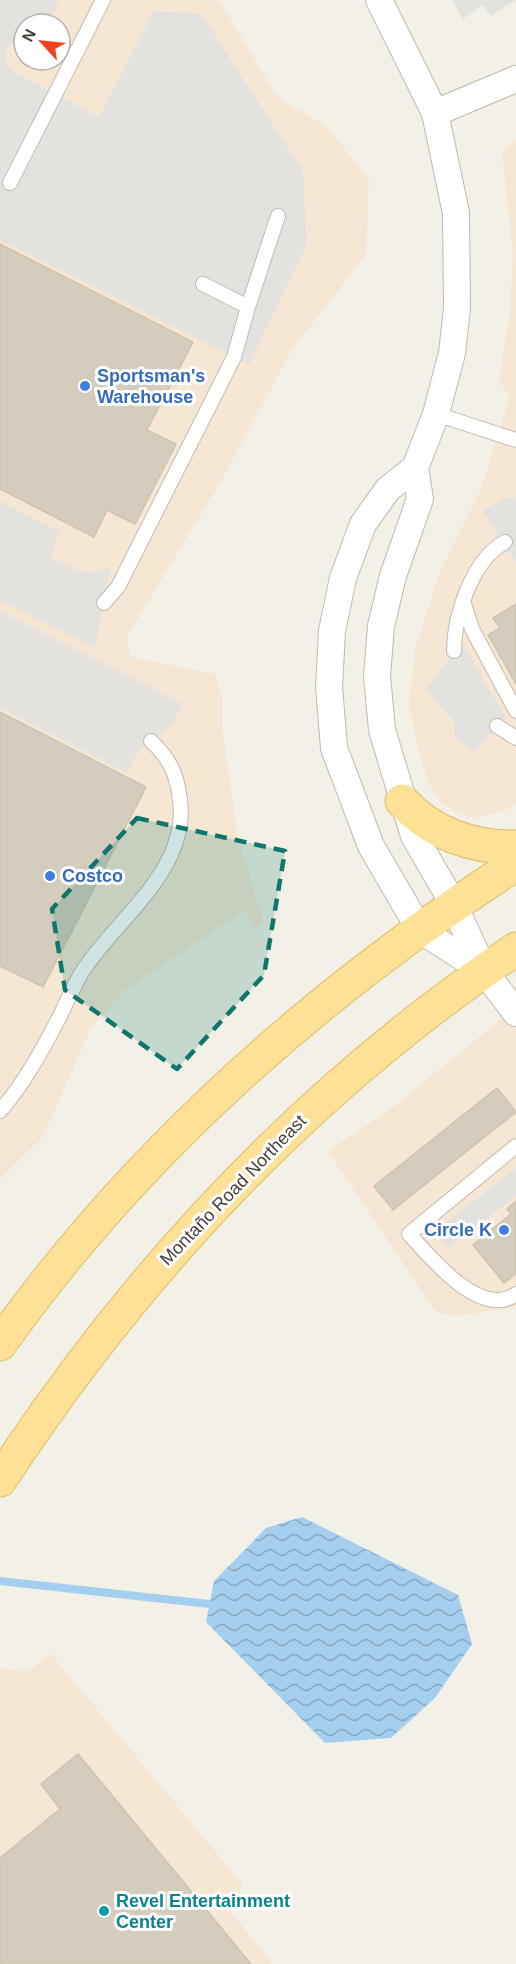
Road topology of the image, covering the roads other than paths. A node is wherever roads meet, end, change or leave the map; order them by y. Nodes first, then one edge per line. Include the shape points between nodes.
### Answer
1 (103, 0) edge
2 (379, 0) edge
3 (516, 79) edge
4 (435, 112) junction
5 (10, 183) dead end
6 (278, 216) dead end
7 (203, 284) dead end
8 (248, 307) junction
9 (436, 414) junction
10 (516, 440) edge
11 (415, 468) junction
12 (505, 542) dead end
13 (464, 602) junction
14 (104, 603) dead end
15 (454, 651) dead end
16 (516, 711) edge
17 (497, 726) dead end
18 (516, 738) edge
19 (151, 741) dead end
20 (402, 801) junction
21 (516, 847) edge
22 (516, 864) edge
23 (454, 905) junction
24 (420, 930) junction
25 (516, 949) edge
26 (484, 970) junction
27 (516, 1013) edge
28 (0, 1111) edge
29 (516, 1146) edge
30 (516, 1294) edge
31 (0, 1344) edge
32 (0, 1480) edge

1 - 5 lane
2 - 4 street
3 - 4 street
4 - 9 street via 456,213 459,265 452,353
6 - 8 lane
7 - 8 lane
8 - 14 lane via 234,357 118,587
9 - 10 lane
9 - 11 street
11 - 20 street via 420,499 393,576 381,626 377,676 382,730
11 - 24 street via 388,489 363,524 343,578 332,631 329,687 334,748 371,846
12 - 13 lane via 485,557 472,577
13 - 15 lane
13 - 16 lane via 472,629
17 - 18 lane
19 - 28 lane via 169,759 178,779 180,838 162,871 83,970 41,1049
20 - 21 main road via 417,817 448,835 482,845
20 - 23 street via 414,836
22 - 23 main road
23 - 24 main road
23 - 26 street
24 - 26 street
24 - 31 main road via 306,1017 208,1106 108,1211
25 - 26 main road, Montaño Road Northeast
26 - 27 street
26 - 32 main road, Montaño Road Northeast via 335,1086 247,1171 120,1312
29 - 30 lane via 409,1234 452,1279 478,1297 510,1299

